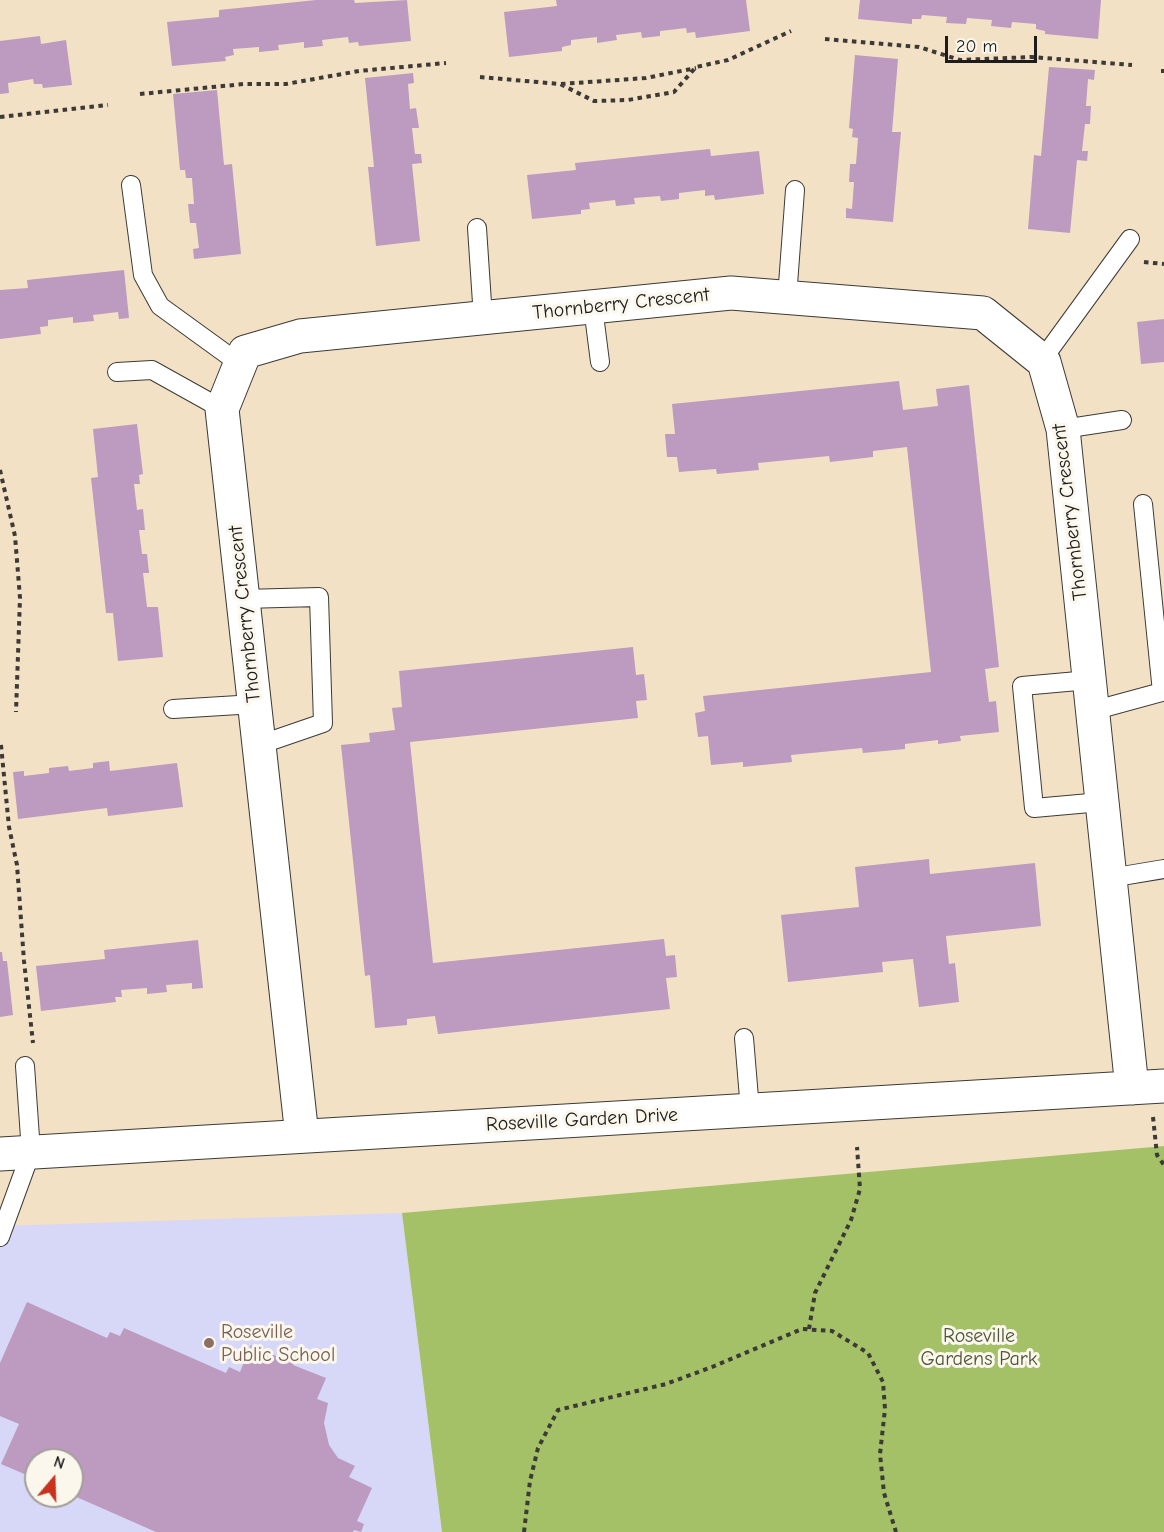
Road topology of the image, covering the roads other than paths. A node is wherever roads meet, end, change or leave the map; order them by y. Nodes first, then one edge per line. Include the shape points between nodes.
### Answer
1 (131, 185) dead end
2 (795, 190) dead end
3 (477, 228) dead end
4 (1130, 239) dead end
5 (787, 298) junction
6 (593, 307) junction
7 (483, 318) junction
8 (1042, 360) junction
9 (600, 362) dead end
10 (240, 364) junction
11 (117, 372) dead end
12 (222, 409) junction
13 (1122, 420) dead end
14 (1063, 429) junction
15 (1143, 504) dead end
16 (243, 599) junction
17 (1090, 696) junction
18 (255, 704) junction
19 (173, 710) dead end
20 (259, 745) junction
21 (1101, 802) junction
22 (1164, 869) edge
23 (1110, 878) junction
24 (744, 1038) dead end
25 (25, 1066) dead end
26 (1132, 1088) junction
27 (1158, 1101) edge
28 (750, 1110) junction
29 (302, 1136) junction
30 (16, 1153) edge
31 (0, 1237) edge

1 - 10 lane via 143,275 160,306
2 - 5 lane
3 - 7 lane
4 - 8 lane
5 - 6 street, Thornberry Crescent via 731,293
5 - 8 street, Thornberry Crescent via 983,313
6 - 7 street, Thornberry Crescent
6 - 9 lane
7 - 10 street, Thornberry Crescent via 300,336 244,352
8 - 14 street, Thornberry Crescent
10 - 12 street, Thornberry Crescent
11 - 12 lane via 152,370
12 - 16 street, Thornberry Crescent
13 - 14 lane
14 - 17 street, Thornberry Crescent
15 - 17 lane via 1161,692
16 - 18 street, Thornberry Crescent
16 - 20 lane via 319,597 323,723
17 - 21 street, Thornberry Crescent
17 - 21 lane via 1022,686 1034,808
18 - 19 lane
18 - 20 street, Thornberry Crescent
20 - 29 street, Thornberry Crescent
21 - 23 street, Thornberry Crescent
22 - 23 lane
23 - 26 street, Thornberry Crescent
24 - 28 lane
25 - 30 lane
26 - 27 street, Roseville Garden Drive
26 - 28 street, Roseville Garden Drive
28 - 29 street, Roseville Garden Drive
29 - 30 street, Roseville Garden Drive
30 - 31 lane

